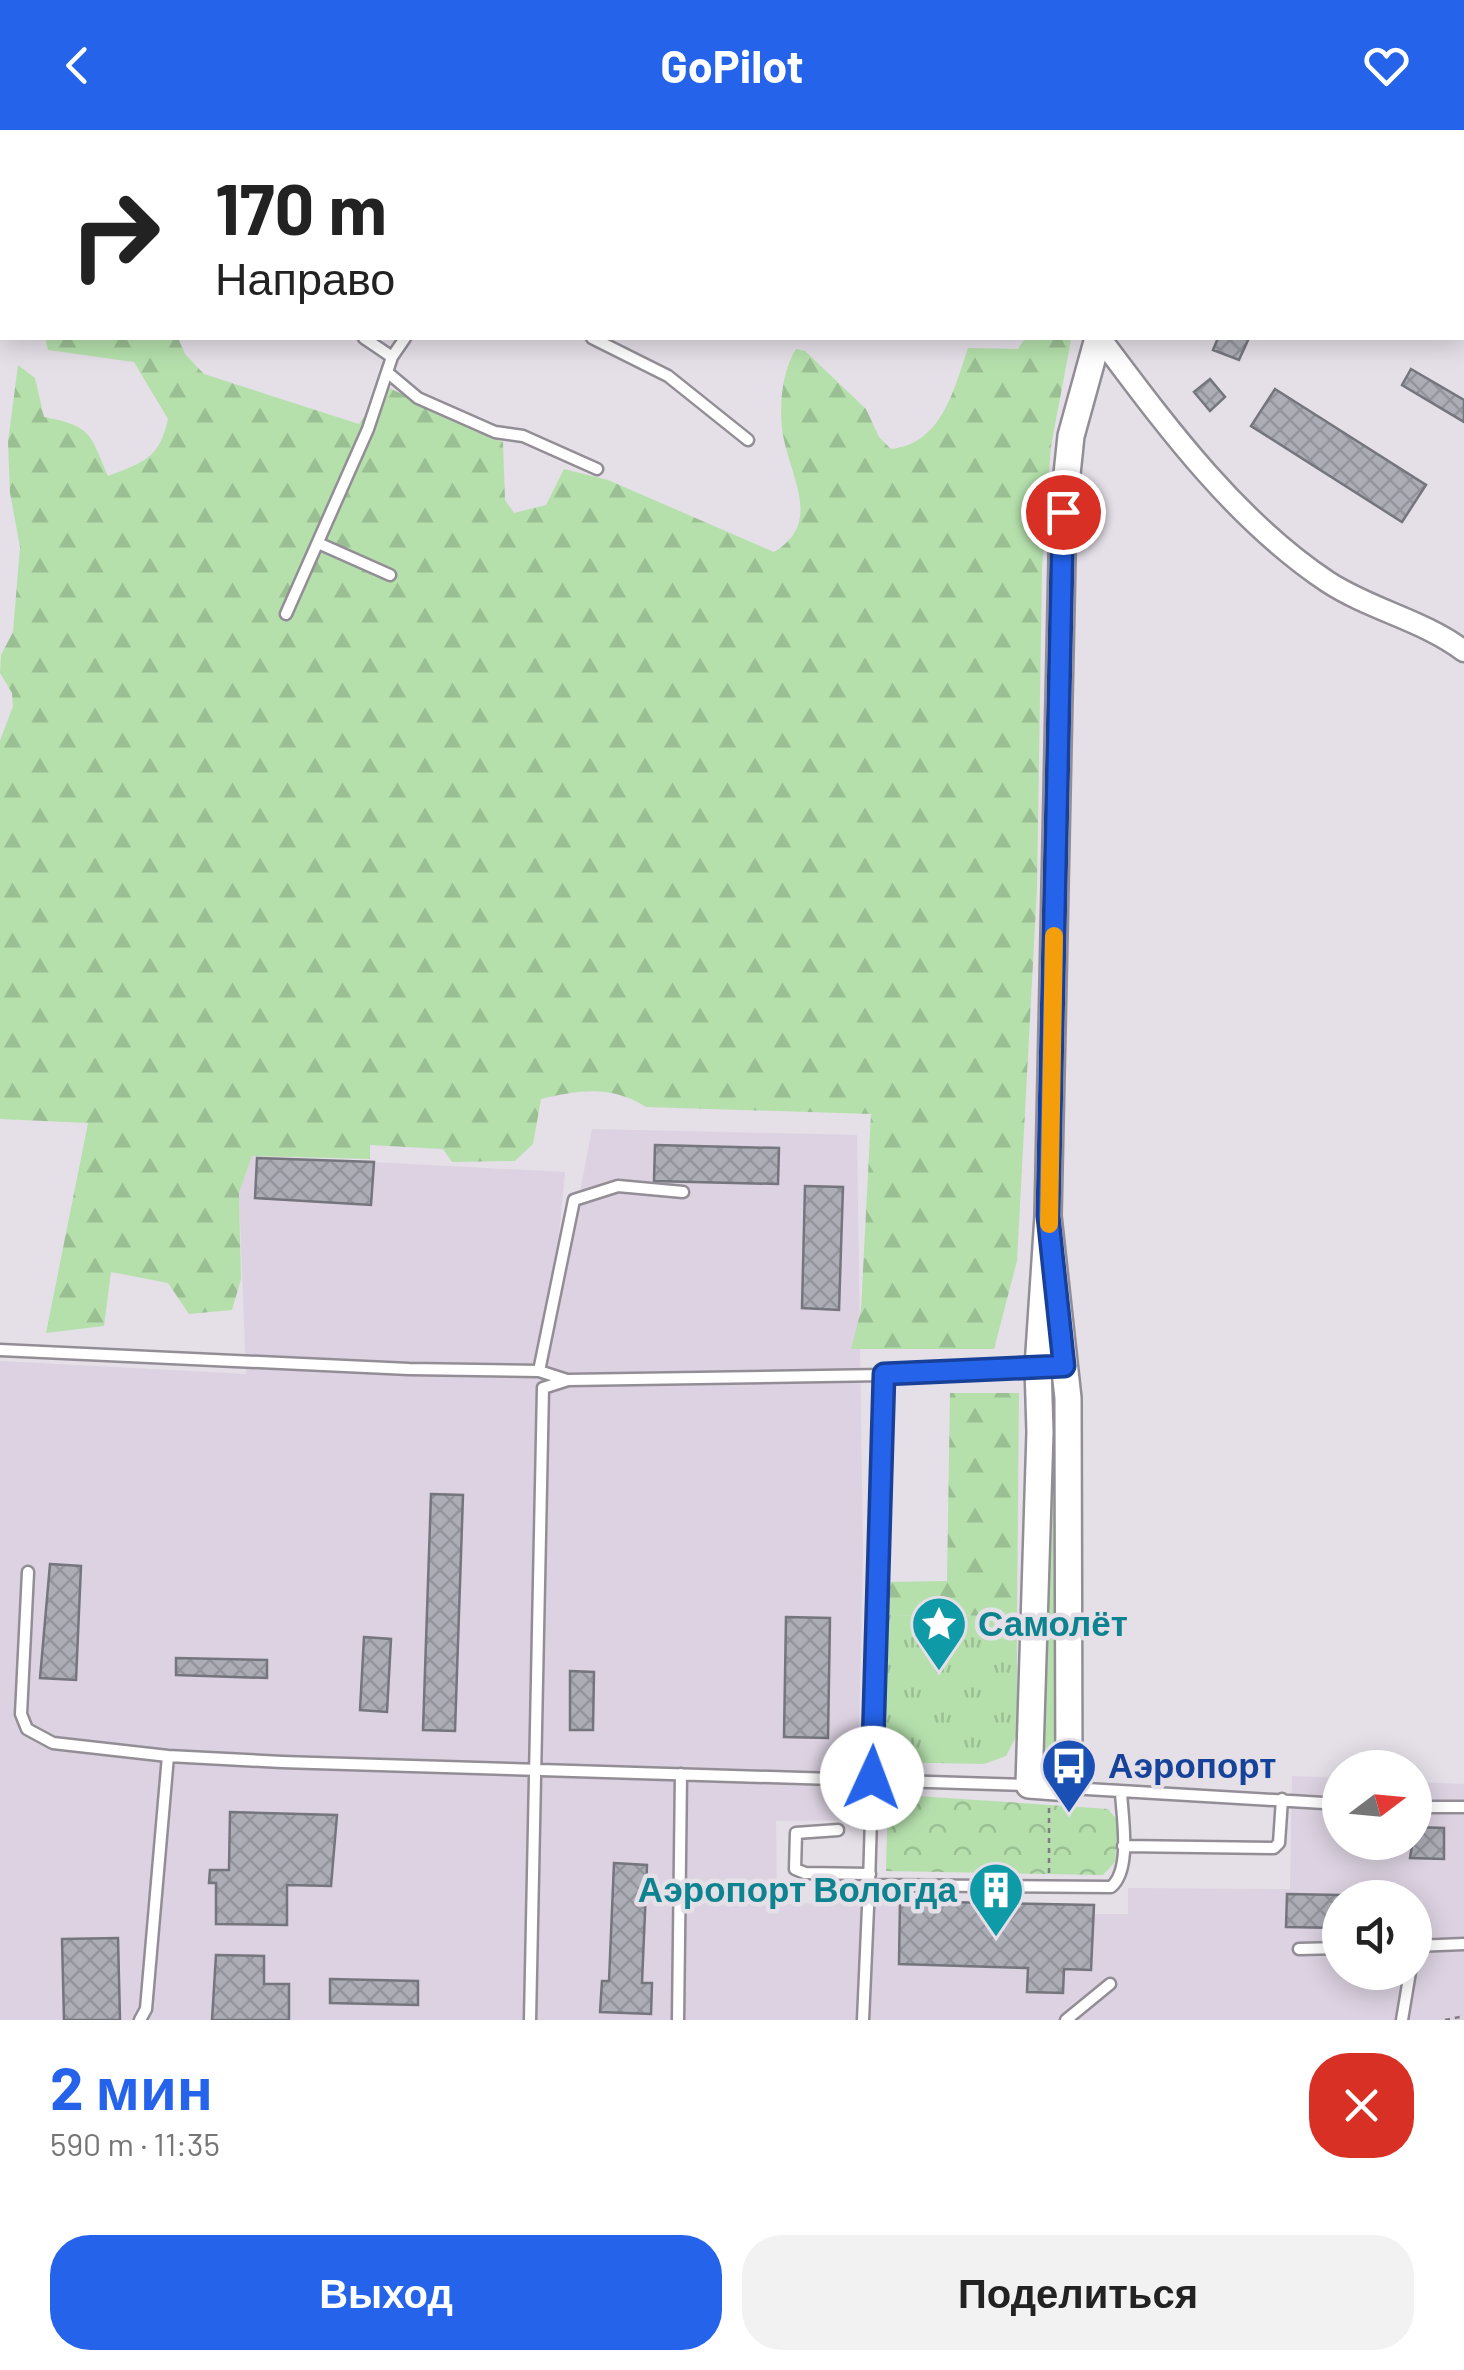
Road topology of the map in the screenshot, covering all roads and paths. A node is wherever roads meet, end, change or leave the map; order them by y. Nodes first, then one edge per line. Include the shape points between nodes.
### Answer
1 (367, 340) edge
2 (404, 340) edge
3 (596, 340) edge
4 (1098, 340) edge
5 (1101, 340) edge
6 (392, 357) junction
7 (387, 372) junction
8 (748, 440) dead end
9 (597, 469) dead end
10 (318, 543) junction
11 (390, 575) dead end
12 (286, 614) dead end
13 (1464, 651) edge
14 (683, 1192) dead end
15 (1048, 1216) junction
16 (0, 1350) edge
17 (1038, 1366) junction
18 (1064, 1366) junction
19 (539, 1371) junction
20 (884, 1374) junction
21 (568, 1380) junction
22 (28, 1572) dead end
23 (168, 1756) junction
24 (534, 1766) junction
25 (681, 1774) junction
26 (872, 1778) junction
27 (1049, 1786) junction
28 (1121, 1792) junction
29 (1282, 1800) junction
30 (1322, 1803) edge
31 (1432, 1807) edge
32 (1464, 1807) edge
33 (838, 1830) dead end
34 (1124, 1846) junction
35 (869, 1880) junction
36 (1050, 1886) junction
37 (1464, 1944) edge
38 (1432, 1945) edge
39 (1322, 1948) edge
40 (1298, 1949) dead end
41 (1110, 1984) dead end
42 (1407, 1990) edge
43 (1464, 2016) edge
44 (140, 2020) edge
45 (530, 2020) edge
46 (678, 2020) edge
47 (863, 2020) edge
48 (1066, 2020) edge
49 (1402, 2020) edge
50 (1445, 2020) edge

1 - 6 lane
2 - 6 lane
3 - 8 lane via 668,376
4 - 15 street via 1071,436 1063,512
5 - 13 street via 1206,472 1263,531 1334,586
6 - 7 lane
7 - 9 lane via 418,398
7 - 10 lane
10 - 11 lane
10 - 12 lane
14 - 19 lane via 618,1186 574,1200
15 - 17 street
15 - 18 street
16 - 19 lane
17 - 18 lane
17 - 20 lane
17 - 27 street
18 - 27 street
19 - 21 lane
20 - 21 lane
20 - 26 lane
21 - 24 lane via 543,1388
22 - 23 lane via 21,1714 27,1729 53,1744
23 - 24 lane
23 - 44 lane
24 - 25 lane
24 - 45 lane
25 - 26 lane
25 - 46 lane
26 - 27 lane
26 - 35 lane
27 - 28 lane
27 - 36 path
28 - 29 lane
28 - 34 lane
29 - 30 lane
29 - 34 lane via 1274,1848
31 - 32 lane
33 - 35 lane via 796,1833 794,1869
34 - 36 lane via 1116,1884
35 - 36 lane
35 - 47 lane
37 - 38 lane
39 - 40 lane
41 - 48 lane
42 - 49 lane
43 - 50 path

